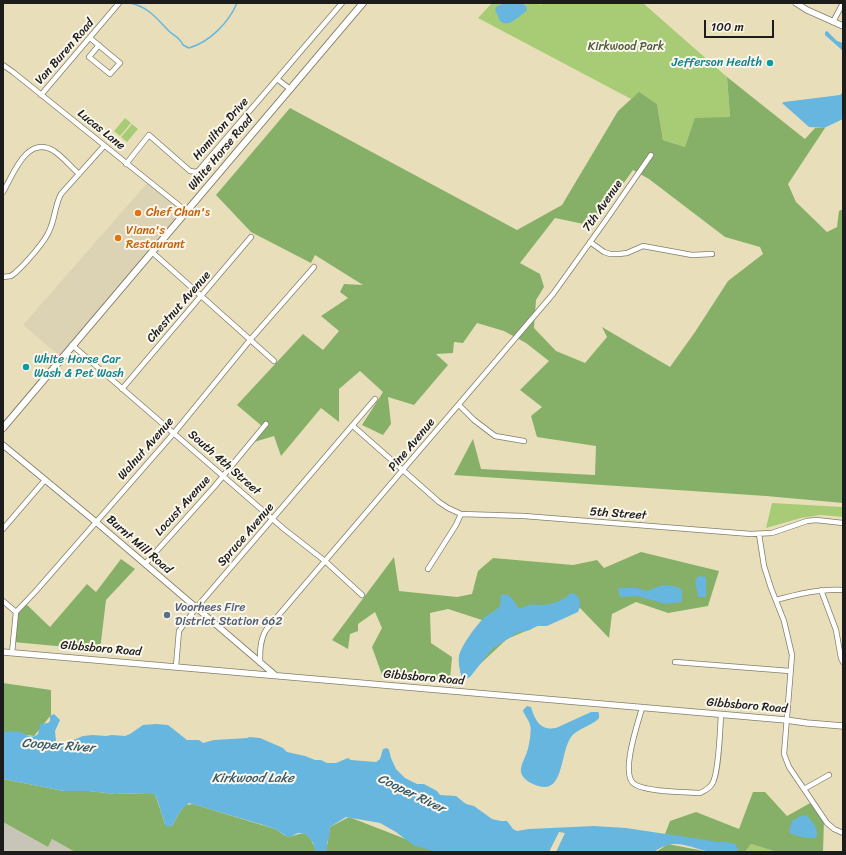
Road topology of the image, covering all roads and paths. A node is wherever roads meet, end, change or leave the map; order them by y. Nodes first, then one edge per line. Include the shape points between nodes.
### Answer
1 (119, 3) edge
2 (342, 3) edge
3 (363, 3) edge
4 (796, 3) edge
5 (843, 3) edge
6 (833, 22) junction
7 (843, 26) edge
8 (90, 38) junction
9 (99, 45) junction
10 (3, 66) edge
11 (277, 79) junction
12 (290, 89) junction
13 (42, 95) junction
14 (104, 146) junction
15 (650, 155) dead end
16 (126, 164) junction
17 (79, 174) junction
18 (3, 192) edge
19 (186, 211) junction
20 (251, 237) dead end
21 (590, 242) junction
22 (152, 252) junction
23 (712, 254) dead end
24 (314, 267) dead end
25 (3, 277) edge
26 (202, 296) junction
27 (250, 340) junction
28 (72, 345) junction
29 (274, 361) dead end
30 (122, 389) junction
31 (375, 399) dead end
32 (459, 405) junction
33 (266, 424) dead end
34 (353, 426) junction
35 (3, 428) edge
36 (174, 433) junction
37 (524, 441) dead end
38 (3, 445) edge
39 (403, 471) junction
40 (223, 476) junction
41 (45, 480) junction
42 (461, 514) junction
43 (273, 519) junction
44 (96, 522) junction
45 (843, 523) edge
46 (3, 529) edge
47 (760, 534) junction
48 (325, 561) junction
49 (145, 564) junction
50 (428, 569) dead end
51 (821, 590) junction
52 (843, 590) edge
53 (362, 595) dead end
54 (776, 600) junction
55 (3, 601) edge
56 (196, 608) junction
57 (16, 612) junction
58 (3, 652) edge
59 (12, 652) junction
60 (260, 662) junction
61 (676, 662) dead end
62 (843, 662) edge
63 (176, 666) junction
64 (790, 671) junction
65 (275, 675) junction
66 (642, 708) junction
67 (721, 715) junction
68 (786, 720) junction
69 (843, 726) edge
70 (829, 775) dead end
71 (804, 789) junction
72 (843, 833) edge

1 - 8 street, Van Buren Road
2 - 11 street, Hamilton Drive
3 - 12 main road, White Horse Road
4 - 6 street
5 - 6 street
6 - 7 street
8 - 9 street
8 - 13 street, Van Buren Road
9 - 9 street via 120,63 110,74 89,57
10 - 13 street, Lucas Lane
11 - 12 street
11 - 16 street, Hamilton Drive via 196,172 190,171 149,136
12 - 19 main road, White Horse Road
13 - 14 street, Lucas Lane
14 - 16 street, Lucas Lane
14 - 17 street
15 - 21 street, 7th Avenue
16 - 19 street, Lucas Lane
17 - 18 street via 54,152 40,148 24,155
17 - 25 street via 60,197 51,228 45,238 15,273
19 - 22 main road, White Horse Road
20 - 26 street, Chestnut Avenue
21 - 23 street, 7th Avenue via 604,252 619,254 643,246 692,255
21 - 32 street, Pine Avenue via 553,294
22 - 26 street
22 - 28 main road, White Horse Road
24 - 27 street, Walnut Avenue
26 - 27 street
26 - 30 street, Chestnut Avenue
27 - 29 street
27 - 36 street, Walnut Avenue
28 - 30 street, South 4th Street
28 - 35 main road, White Horse Road
30 - 36 street, South 4th Street
31 - 34 street, Spruce Avenue
32 - 37 street via 495,436
32 - 39 street, Pine Avenue
33 - 40 street, Locust Avenue
34 - 39 street, 5th Street
34 - 43 street, Spruce Avenue
36 - 40 street, South 4th Street
36 - 44 street, Walnut Avenue
38 - 41 street, Burnt Mill Road
39 - 42 street, 5th Street via 439,502
39 - 48 street, Pine Avenue
40 - 43 street, South 4th Street
40 - 49 street, Locust Avenue
41 - 44 street, Burnt Mill Road
41 - 46 street
42 - 47 street, 5th Street via 524,516
42 - 50 street
43 - 48 street, South 4th Street
43 - 56 street, Spruce Avenue
44 - 49 street, Burnt Mill Road
44 - 57 street, Walnut Avenue
45 - 47 street, 5th Street via 807,521 772,533
47 - 54 street via 764,566
48 - 53 street, South 4th Street
48 - 60 street, Pine Avenue via 266,630 260,645
49 - 56 street, Burnt Mill Road
51 - 52 street
51 - 54 street
51 - 62 street via 836,630
54 - 64 street via 790,642
55 - 57 street
56 - 60 street, Burnt Mill Road
56 - 63 street, Spruce Avenue via 179,631
57 - 59 street
58 - 59 street, Gibbsboro Road
59 - 63 street, Gibbsboro Road
60 - 65 street, Burnt Mill Road
61 - 64 street
63 - 65 street, Gibbsboro Road
64 - 68 street
65 - 66 street, Gibbsboro Road
66 - 67 street, Gibbsboro Road
66 - 67 street via 628,763 629,775 633,784 656,790 700,793 712,784 716,772
67 - 68 street, Gibbsboro Road
68 - 69 street, Gibbsboro Road
68 - 71 street via 784,754 789,767
70 - 71 street
71 - 72 street via 827,823

